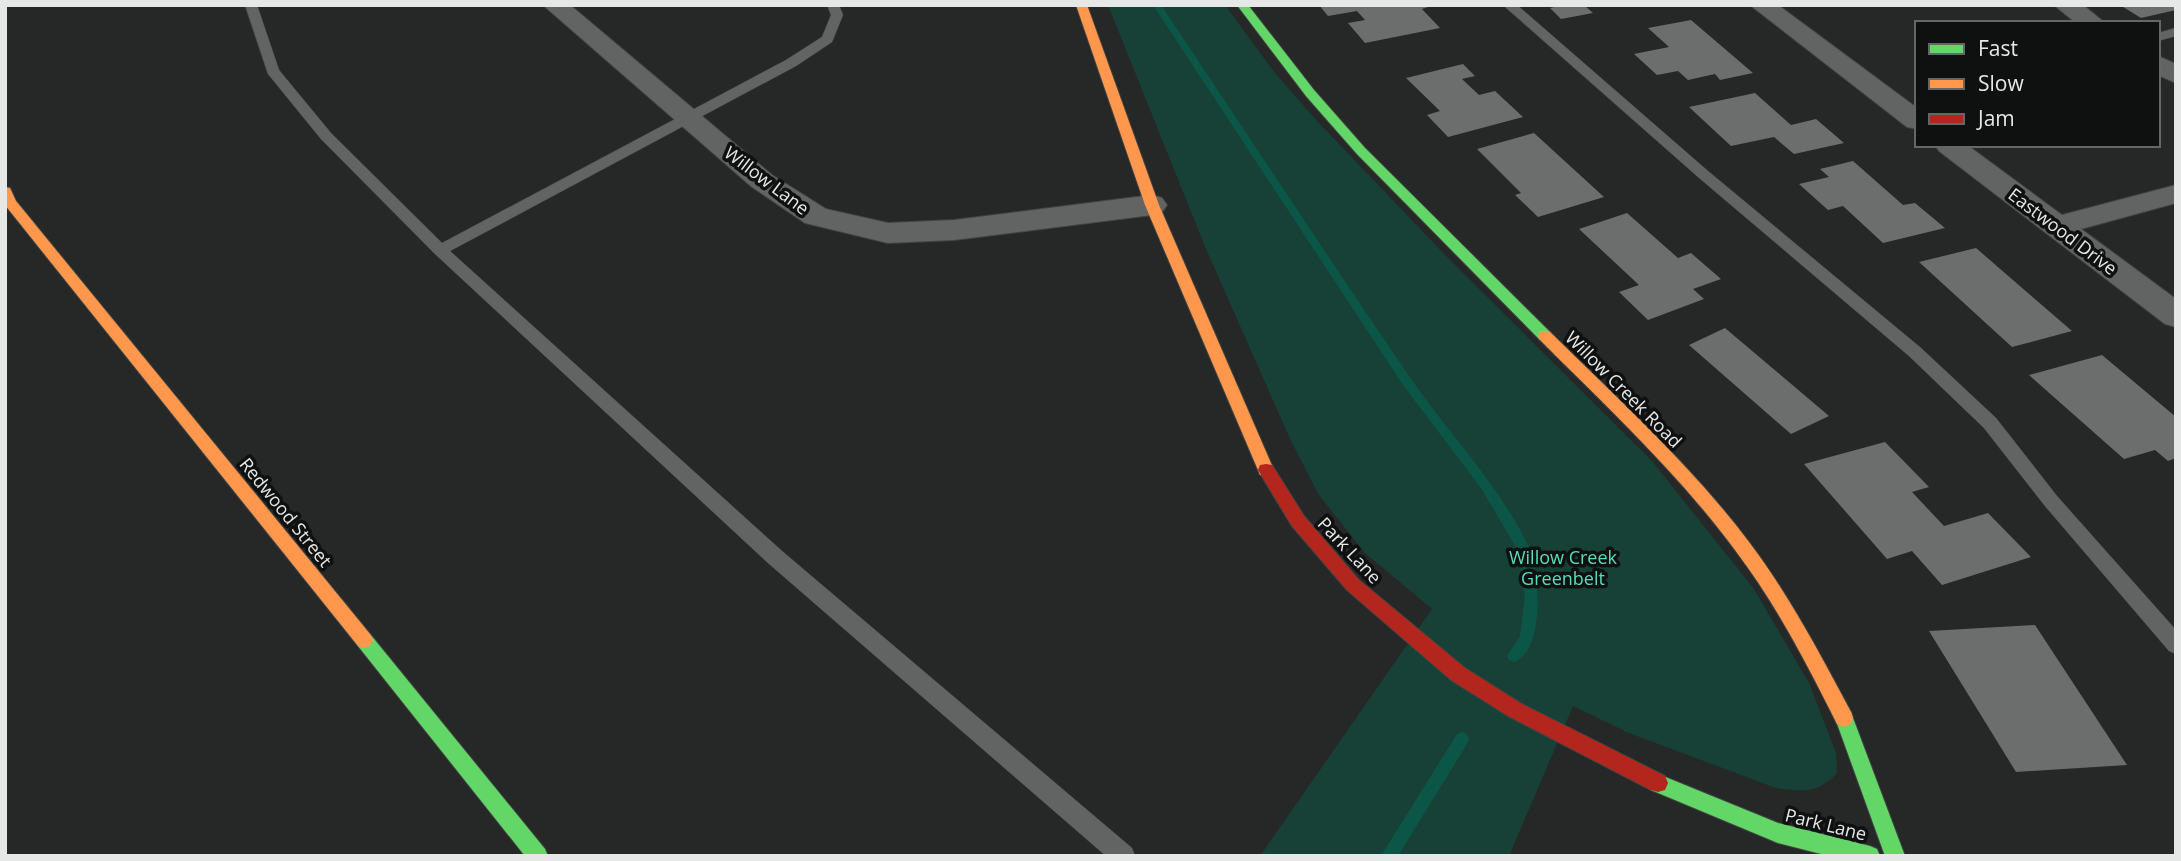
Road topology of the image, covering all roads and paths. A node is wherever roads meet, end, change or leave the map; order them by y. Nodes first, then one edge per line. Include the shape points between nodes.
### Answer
1 (251, 5) edge
2 (555, 5) edge
3 (833, 5) edge
4 (1081, 5) edge
5 (1242, 5) edge
6 (1509, 5) edge
7 (1762, 5) edge
8 (2066, 5) edge
9 (2090, 21) edge
10 (2160, 65) edge
11 (2176, 75) edge
12 (688, 118) junction
13 (1915, 120) edge
14 (1952, 147) edge
15 (5, 191) edge
16 (2176, 194) edge
17 (1152, 205) junction
18 (2057, 226) junction
19 (440, 250) junction
20 (2176, 316) edge
21 (2176, 645) edge
22 (538, 856) edge
23 (1124, 856) edge
24 (1870, 856) edge
25 (1895, 856) edge

1 - 19 lane via 273,71 326,136
2 - 12 street, Willow Lane
3 - 12 lane via 837,15 828,39
4 - 17 street, Park Lane
5 - 25 street, Willow Creek Road via 1361,151 1656,447 1726,525 1793,621 1849,728
6 - 21 lane via 1915,352 1990,423
7 - 13 street
8 - 9 street
10 - 11 street
12 - 17 street, Willow Lane via 762,181 816,216 888,233 954,230
12 - 19 lane
14 - 18 street, Eastwood Drive
15 - 22 street, Redwood Street
16 - 18 street
17 - 24 street, Park Lane via 1262,464 1298,521 1353,585 1458,674 1559,734 1657,783 1778,833
18 - 20 street, Eastwood Drive
19 - 23 lane via 775,556

